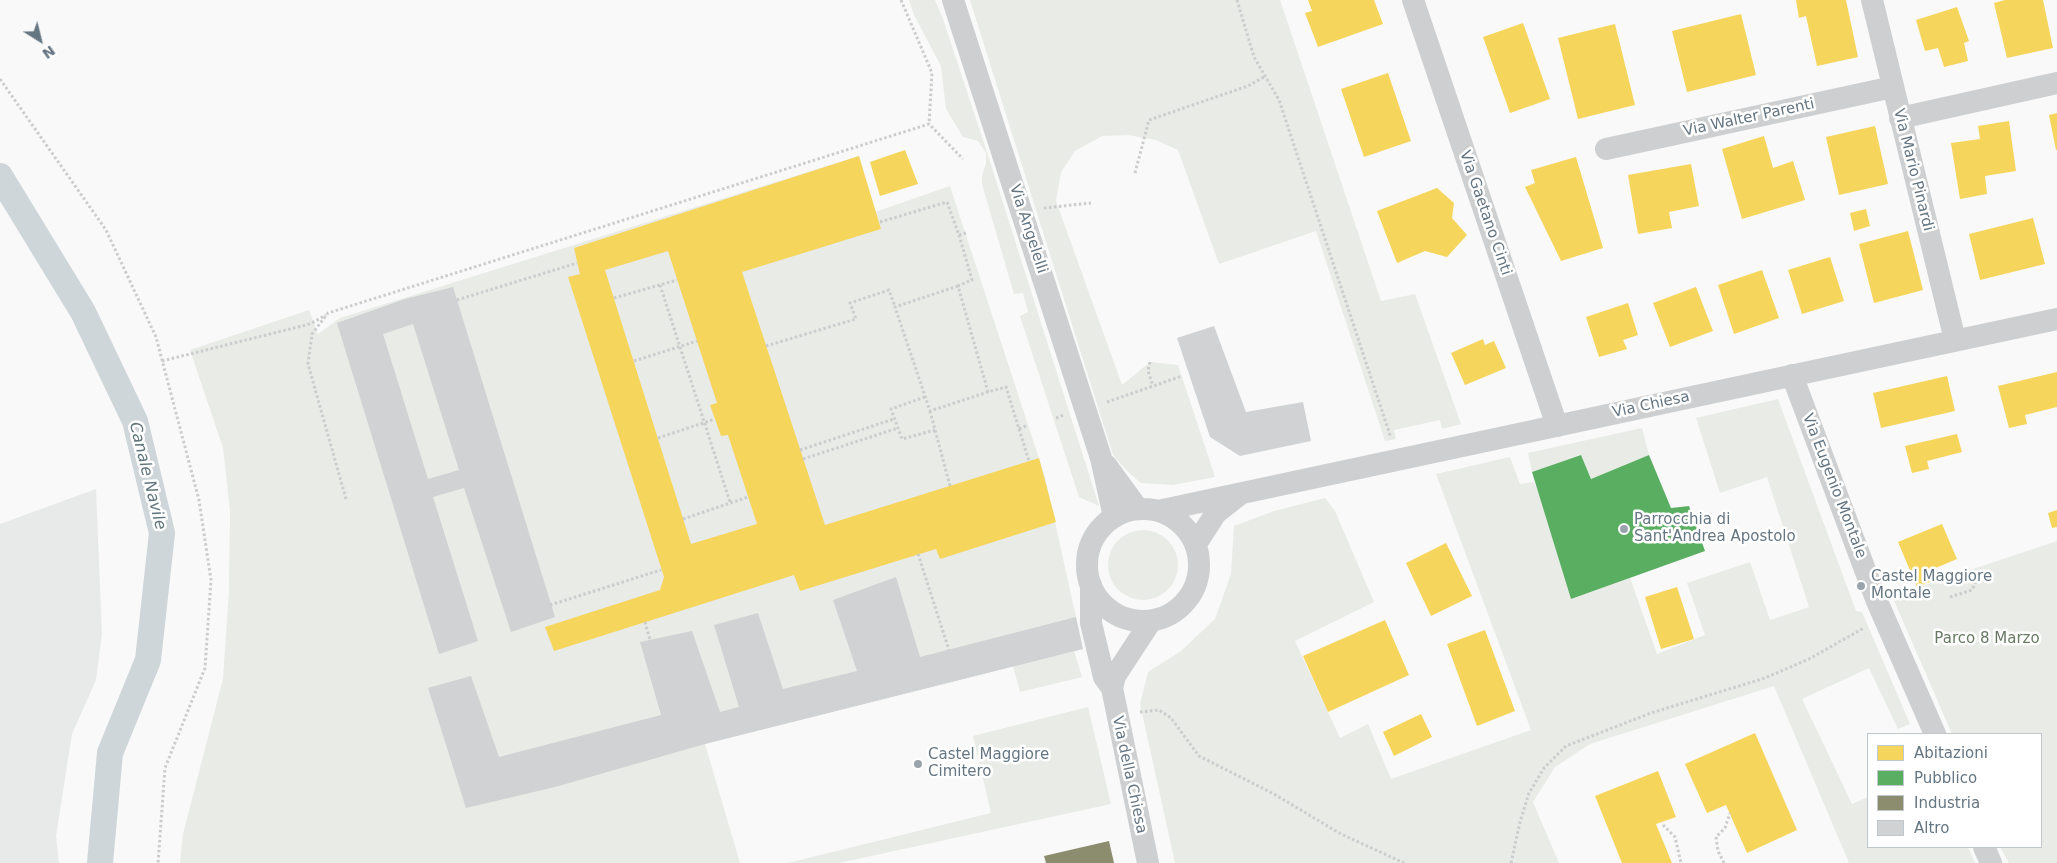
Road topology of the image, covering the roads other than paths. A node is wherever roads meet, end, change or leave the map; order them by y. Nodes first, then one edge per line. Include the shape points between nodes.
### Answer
1 (953, 0) edge
2 (1413, 0) edge
3 (1872, 0) edge
4 (2057, 83) edge
5 (1893, 87) junction
6 (1900, 118) junction
7 (1606, 149) dead end
8 (2057, 319) edge
9 (1955, 340) junction
10 (1792, 375) junction
11 (1558, 426) junction
12 (1101, 458) junction
13 (1245, 492) junction
14 (1148, 510) junction
15 (1114, 517) junction
16 (1196, 544) junction
17 (1091, 585) junction
18 (1151, 621) junction
19 (1112, 688) junction
20 (1935, 733) edge
21 (1984, 848) edge
22 (1148, 863) edge
23 (1991, 863) edge

1 - 12 street, Via Angelelli
2 - 11 street, Via Gaetano Cinti
3 - 5 street, Via Mario Pinardi
4 - 6 street
5 - 6 street, Via Mario Pinardi
5 - 7 street, Via Walter Parenti
6 - 9 street, Via Mario Pinardi
8 - 9 street, Via Chiesa
9 - 10 street, Via Chiesa
10 - 11 street, Via Chiesa
10 - 20 street, Via Eugenio Montale via 1876,599
11 - 13 street, Via Chiesa
12 - 14 street, Via Angelelli
12 - 15 street, Via Angelelli
13 - 14 street, Via Chiesa
13 - 16 street, Via Chiesa via 1216,513
14 - 15 street
14 - 16 street via 1174,517
15 - 17 street via 1097,533 1091,545 1088,559
16 - 18 street via 1200,560 1192,593 1168,616
17 - 18 street via 1101,602 1115,614 1132,620
17 - 19 street, Via della Chiesa via 1091,623 1104,676
18 - 19 street via 1115,676
19 - 22 street, Via della Chiesa
21 - 23 street

